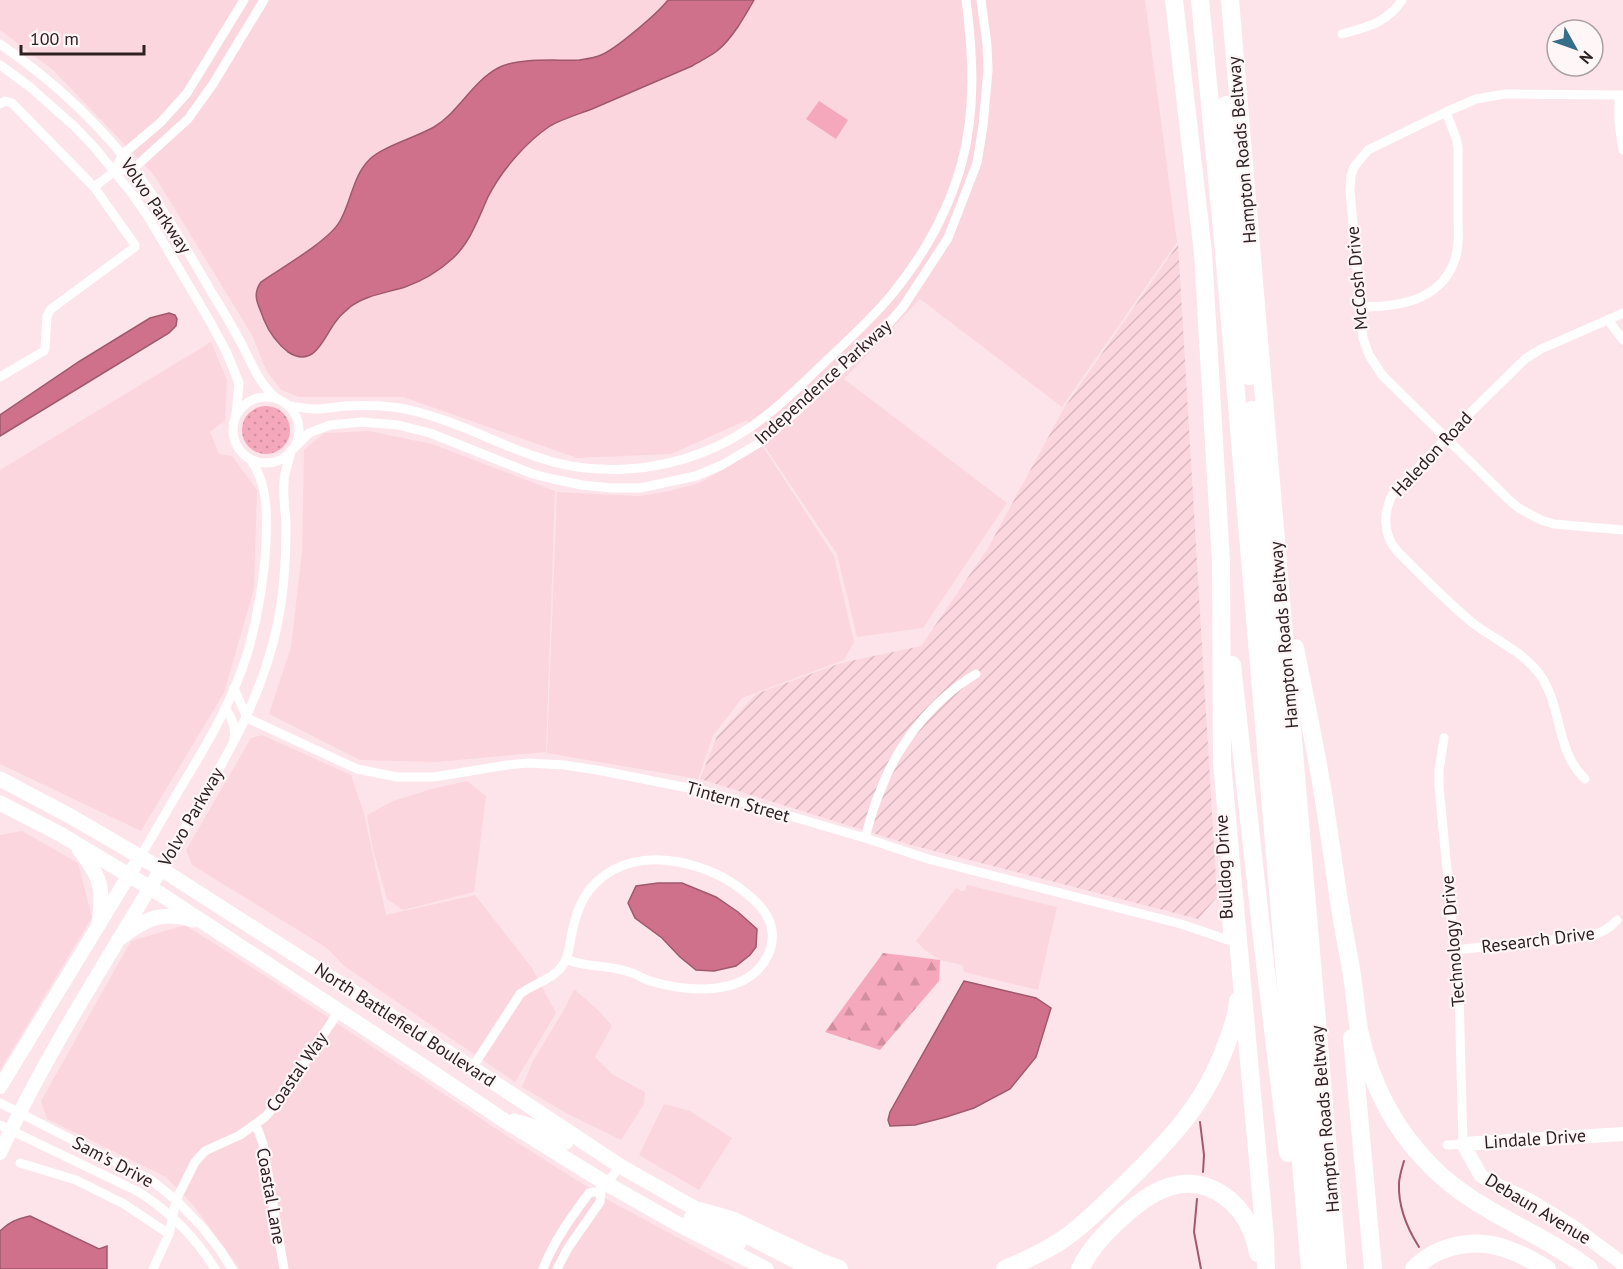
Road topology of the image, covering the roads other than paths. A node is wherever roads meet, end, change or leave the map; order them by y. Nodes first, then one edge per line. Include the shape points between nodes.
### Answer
1 (244, 0) edge
2 (264, 0) edge
3 (966, 0) edge
4 (981, 0) edge
5 (1174, 0) edge
6 (1194, 0) edge
7 (1200, 0) edge
8 (1218, 0) edge
9 (1231, 0) edge
10 (1402, 0) edge
11 (1342, 34) dead end
12 (0, 44) edge
13 (0, 65) edge
14 (1621, 95) edge
15 (0, 104) edge
16 (1446, 112) junction
17 (1623, 150) edge
18 (122, 155) junction
19 (133, 169) junction
20 (114, 171) junction
21 (94, 187) junction
22 (1360, 307) junction
23 (1623, 313) edge
24 (1608, 320) junction
25 (1623, 340) edge
26 (0, 377) edge
27 (276, 398) junction
28 (290, 406) junction
29 (236, 415) junction
30 (1446, 439) junction
31 (293, 449) junction
32 (251, 460) junction
33 (1623, 530) edge
34 (1277, 559) junction
35 (1221, 562) junction
36 (976, 674) dead end
37 (234, 688) junction
38 (225, 708) junction
39 (247, 718) junction
40 (1444, 738) dead end
41 (233, 745) junction
42 (0, 779) edge
43 (1585, 779) dead end
44 (1220, 794) dead end
45 (0, 803) edge
46 (865, 838) junction
47 (70, 840) junction
48 (140, 857) junction
49 (161, 869) junction
50 (129, 876) junction
51 (150, 888) junction
52 (1341, 914) junction
53 (1617, 920) dead end
54 (99, 924) junction
55 (210, 926) junction
56 (119, 939) junction
57 (1234, 944) junction
58 (1455, 950) junction
59 (566, 959) junction
60 (339, 1011) junction
61 (472, 1068) junction
62 (0, 1087) edge
63 (0, 1104) edge
64 (20, 1113) junction
65 (502, 1119) junction
66 (254, 1126) junction
67 (5, 1128) edge
68 (1623, 1134) edge
69 (1463, 1144) junction
70 (1447, 1145) dead end
71 (0, 1153) edge
72 (20, 1163) dead end
73 (620, 1166) junction
74 (604, 1188) junction
75 (176, 1200) junction
76 (699, 1211) junction
77 (172, 1218) junction
78 (169, 1234) junction
79 (1299, 1247) junction
80 (547, 1258) junction
81 (1623, 1265) edge
82 (810, 1268) edge
83 (153, 1269) edge
84 (216, 1269) edge
85 (232, 1269) edge
86 (284, 1269) edge
87 (543, 1269) edge
88 (558, 1269) edge
89 (765, 1269) edge
90 (839, 1269) edge
91 (1005, 1269) edge
92 (1080, 1269) edge
93 (1259, 1269) edge
94 (1266, 1269) edge
95 (1301, 1269) edge
96 (1310, 1269) edge
97 (1324, 1269) edge
98 (1338, 1269) edge
99 (1373, 1269) edge
100 (1414, 1269) edge
101 (1547, 1269) edge
102 (1589, 1269) edge

1 - 18 street via 187,93 161,122
2 - 19 street via 188,119
3 - 28 street, Independence Parkway via 972,50 969,129 953,187 932,234 911,268 870,318 749,429 704,452 670,463 591,469 535,457 412,410 380,405 313,409
4 - 31 street, Independence Parkway via 988,69 983,126 977,163 948,238 884,329 759,443 696,476 640,488 582,485 533,474 430,433 399,425 330,425 309,433
5 - 35 highway via 1203,254
6 - 79 highway, Hampton Roads Beltway via 1211,157
7 - 96 highway
8 - 97 highway
9 - 34 highway, Hampton Roads Beltway
10 - 11 street via 1374,25
12 - 18 street, Volvo Parkway via 61,92
13 - 20 street, Volvo Parkway via 75,127
14 - 16 street, McCosh Drive via 1505,94 1476,99
14 - 17 street via 1619,123
15 - 21 street via 12,103
16 - 22 street, McCosh Drive via 1373,146 1354,167 1350,190
16 - 22 street via 1458,147 1458,241 1454,261 1443,280 1419,299
18 - 19 street, Volvo Parkway
18 - 20 street
19 - 20 street
19 - 27 street, Volvo Parkway via 236,332 261,383
20 - 21 street
20 - 29 street, Volvo Parkway via 150,220 226,351 239,383
21 - 26 street via 135,247 51,309 44,351
22 - 30 street, McCosh Drive via 1363,338 1376,369
23 - 24 street, Haledon Road
24 - 25 street
24 - 30 street, Haledon Road via 1525,359
27 - 28 street, Volvo Parkway
27 - 29 street via 253,399
28 - 31 street, Volvo Parkway via 299,422
29 - 32 street, Volvo Parkway via 234,438 240,451
30 - 33 street, McCosh Drive via 1530,515 1554,524
30 - 43 street, Haledon Road via 1390,498 1385,519 1390,540 1454,607 1538,672 1548,690 1568,756
31 - 32 street via 272,463
31 - 39 street, Volvo Parkway via 284,483 286,561 276,635
32 - 37 street, Volvo Parkway via 263,481 266,501 265,563 248,653
34 - 52 highway via 1319,771
34 - 98 highway, Hampton Roads Beltway
35 - 57 highway via 1222,763
35 - 79 highway
36 - 46 street via 937,705 904,744 879,793
37 - 38 street, Volvo Parkway
37 - 39 street
38 - 41 street via 233,718
38 - 48 street, Volvo Parkway
39 - 41 street, Volvo Parkway
39 - 46 street, Tintern Street via 357,769 377,774 434,777 507,765 564,765 704,791
40 - 58 street, Technology Drive via 1438,787
41 - 49 street, Volvo Parkway
42 - 48 main road, North Battlefield Boulevard
44 - 57 street, Bulldog Drive
45 - 47 main road, North Battlefield Boulevard
46 - 57 street, Tintern Street via 928,859 1181,924
47 - 50 main road, North Battlefield Boulevard
47 - 54 main road via 90,864 100,884
48 - 49 main road, North Battlefield Boulevard
48 - 50 main road, Volvo Parkway
49 - 51 main road, Volvo Parkway
49 - 61 main road, North Battlefield Boulevard
50 - 51 main road, North Battlefield Boulevard
50 - 54 main road, Volvo Parkway
51 - 55 main road, North Battlefield Boulevard
51 - 56 main road, Volvo Parkway
52 - 99 highway
52 - 102 highway via 1363,1047 1373,1078 1398,1126 1430,1166 1459,1192 1541,1237
53 - 58 street, Research Drive via 1604,932 1591,936
54 - 62 main road, Volvo Parkway
55 - 56 main road via 183,917 157,917
55 - 60 main road, North Battlefield Boulevard
56 - 64 main road, Volvo Parkway
57 - 91 highway via 1237,1010 1215,1073 1193,1112 1079,1227 1047,1250
57 - 94 highway
58 - 69 street, Technology Drive
59 - 59 street via 576,912 583,899 603,876 631,863 668,861 705,869 739,887 762,908 772,928 770,951 761,967 745,981 718,989 666,985 609,966
59 - 61 street via 552,976 520,994
60 - 65 main road, North Battlefield Boulevard
60 - 66 street, Coastal Way via 280,1100
61 - 73 main road, North Battlefield Boulevard
63 - 64 street, Sam's Drive
64 - 67 main road, Volvo Parkway
64 - 75 street, Sam's Drive via 152,1180
65 - 73 main road via 536,1126 603,1165
65 - 74 main road, North Battlefield Boulevard
66 - 75 street, Coastal Way via 199,1156
66 - 86 street, Coastal Lane via 263,1144
67 - 71 main road, Volvo Parkway
67 - 77 street, Sam's Drive via 139,1192
68 - 69 main road, Lindale Drive
69 - 70 street, Lindale Drive
69 - 81 main road, Debaun Avenue via 1481,1176 1572,1226
72 - 78 street via 76,1180 124,1204
73 - 74 street
73 - 76 main road, North Battlefield Boulevard
74 - 80 street via 589,1193
74 - 82 main road via 612,1181 628,1183 773,1260
74 - 88 street via 600,1202
74 - 89 main road, North Battlefield Boulevard
75 - 77 street, Coastal Way
75 - 85 street, Sam's Drive via 210,1236
76 - 82 main road, North Battlefield Boulevard
76 - 90 highway via 731,1220
77 - 78 street, Coastal Way
77 - 84 street, Sam's Drive
78 - 83 street, Coastal Way
79 - 95 highway, Hampton Roads Beltway
80 - 87 street
80 - 88 street
92 - 93 highway via 1098,1241 1148,1196 1171,1186 1192,1184 1218,1192 1240,1210 1254,1236
100 - 101 highway via 1440,1251 1476,1243 1509,1249

